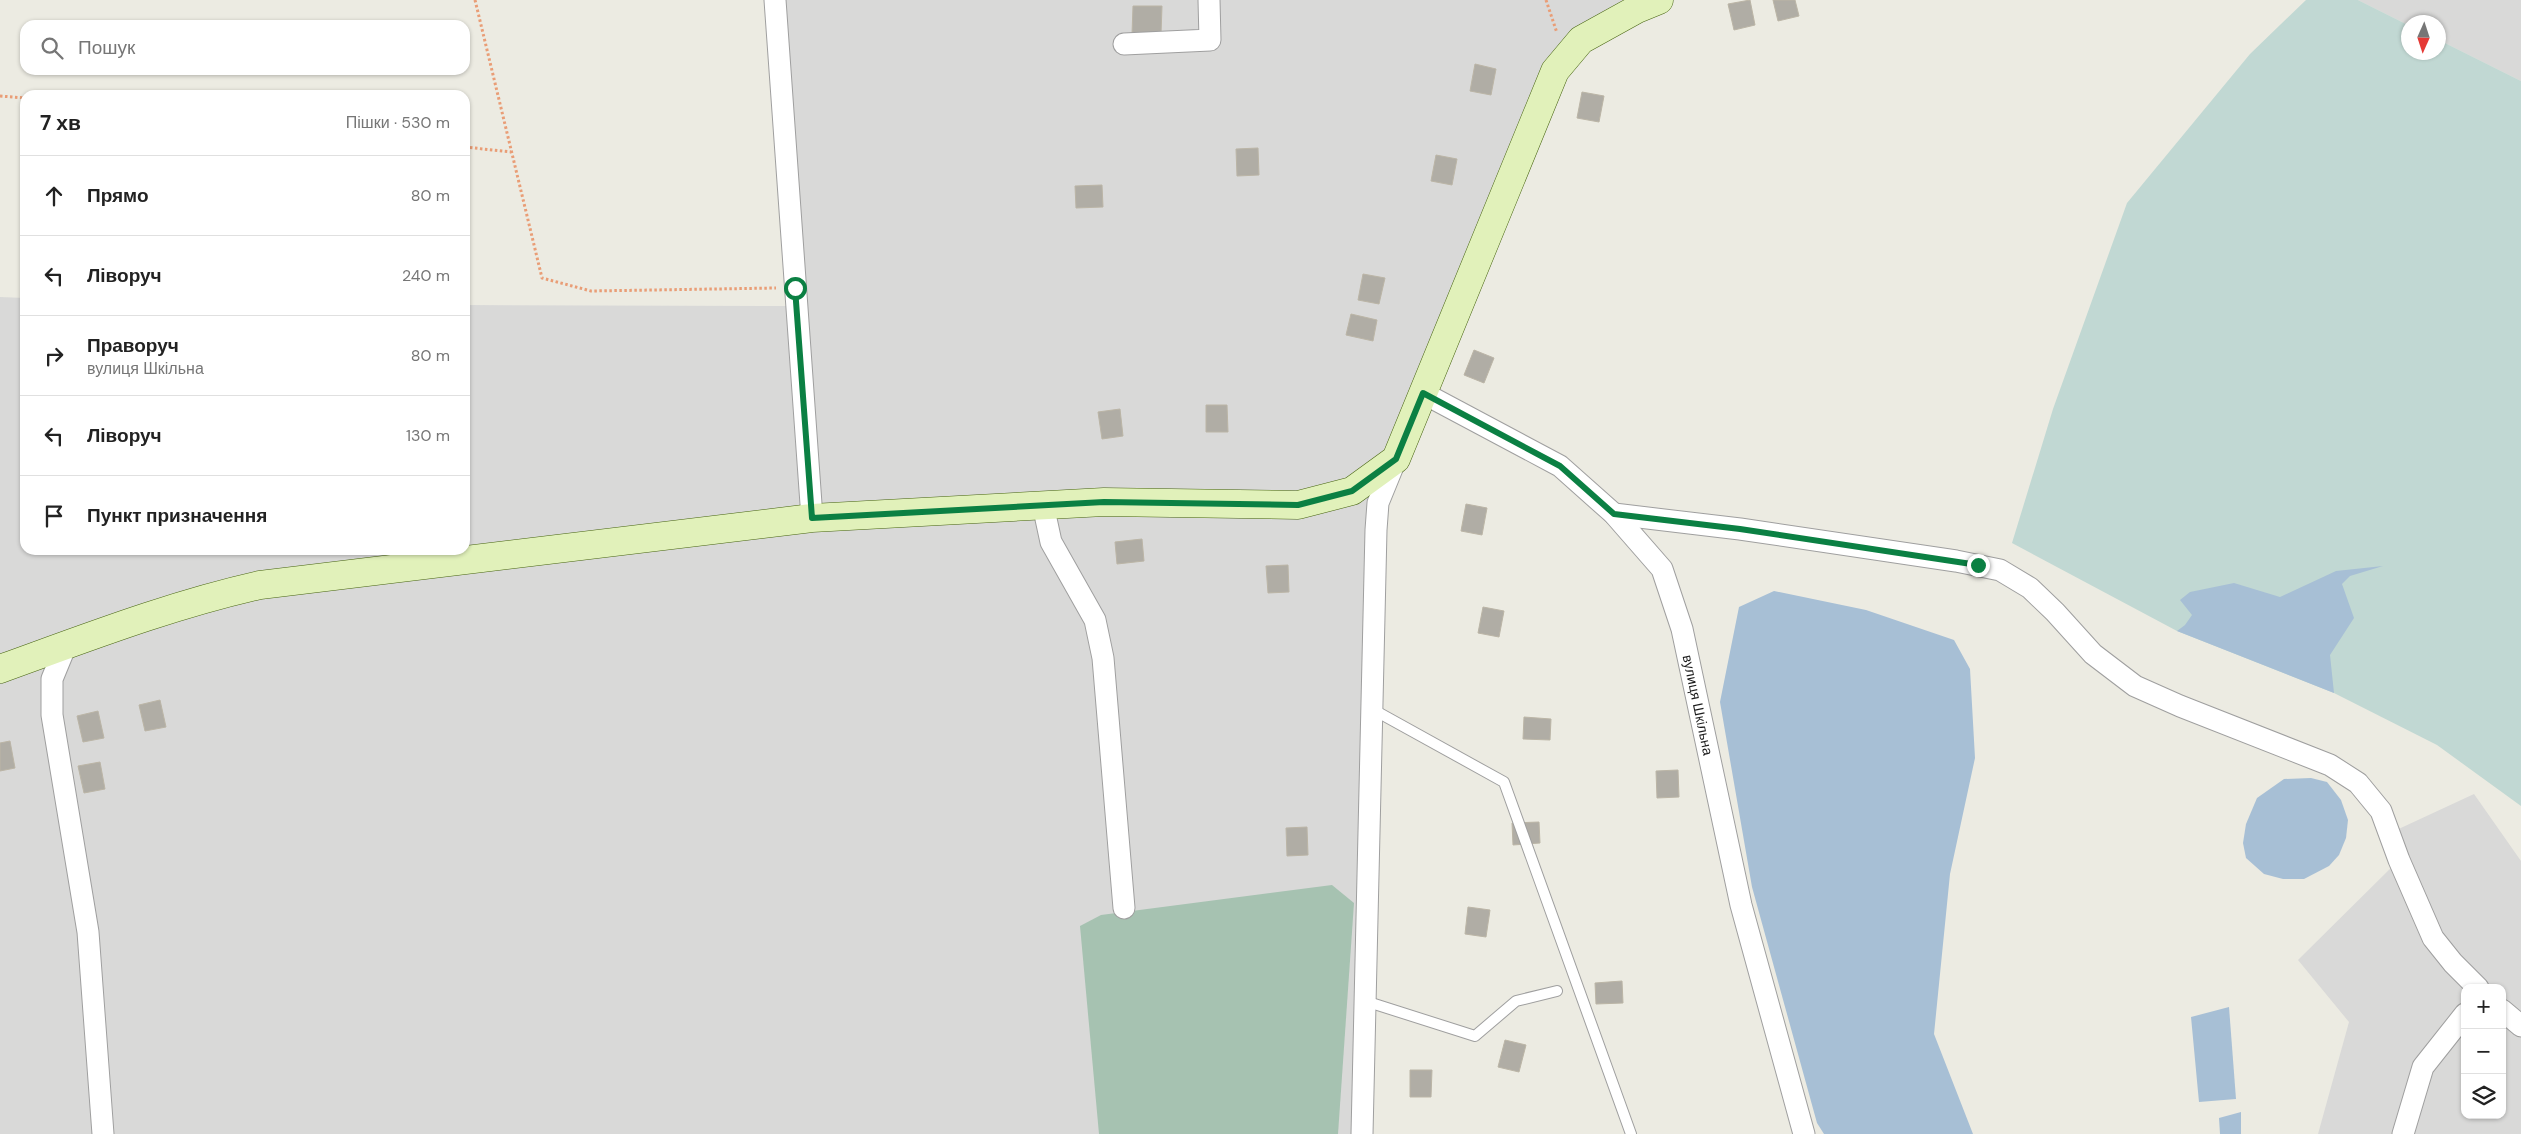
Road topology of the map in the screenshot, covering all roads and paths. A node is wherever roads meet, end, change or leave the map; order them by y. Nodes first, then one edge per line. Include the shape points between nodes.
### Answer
1 (475, 0) edge
2 (775, 0) edge
3 (1209, 0) edge
4 (1546, 0) edge
5 (1659, 0) edge
6 (1124, 44) dead end
7 (1565, 60) junction
8 (0, 96) edge
9 (20, 98) edge
10 (470, 147) edge
11 (511, 152) junction
12 (795, 288) junction
13 (1423, 393) junction
14 (1396, 459) junction
15 (1043, 505) junction
16 (1614, 514) junction
17 (812, 518) junction
18 (66, 645) junction
19 (0, 669) edge
20 (1372, 709) junction
21 (1124, 908) dead end
22 (2474, 984) edge
23 (1557, 991) dead end
24 (1365, 1001) junction
25 (2506, 1013) edge
26 (2461, 1019) edge
27 (2521, 1026) edge
28 (103, 1134) edge
29 (1362, 1134) edge
30 (1631, 1134) edge
31 (1804, 1134) edge
32 (2403, 1134) edge

1 - 11 path
2 - 12 street
3 - 6 street via 1210,40
4 - 7 path
5 - 7 street via 1581,40
7 - 13 street via 1555,71
8 - 9 path
10 - 11 path
11 - 12 path via 542,278 591,291
12 - 17 street
13 - 14 street
13 - 16 street, вулиця Шкільна via 1560,466
14 - 15 street via 1352,491 1298,505 1104,502
14 - 20 street via 1378,503
15 - 17 street
15 - 21 street via 1051,542 1095,620 1103,658
16 - 22 street via 1740,529 2000,570 2030,588 2093,654 2135,686 2330,765 2358,783 2381,811 2433,938
16 - 31 street, вулиця Шкільна via 1662,569 1682,629 1741,905
17 - 18 street via 260,585 215,595
18 - 19 street
18 - 28 street via 52,679 52,715 88,932
20 - 24 street
20 - 30 lane via 1504,782
23 - 24 lane via 1516,1001 1475,1036
24 - 29 street
25 - 27 street
26 - 32 street via 2423,1067

